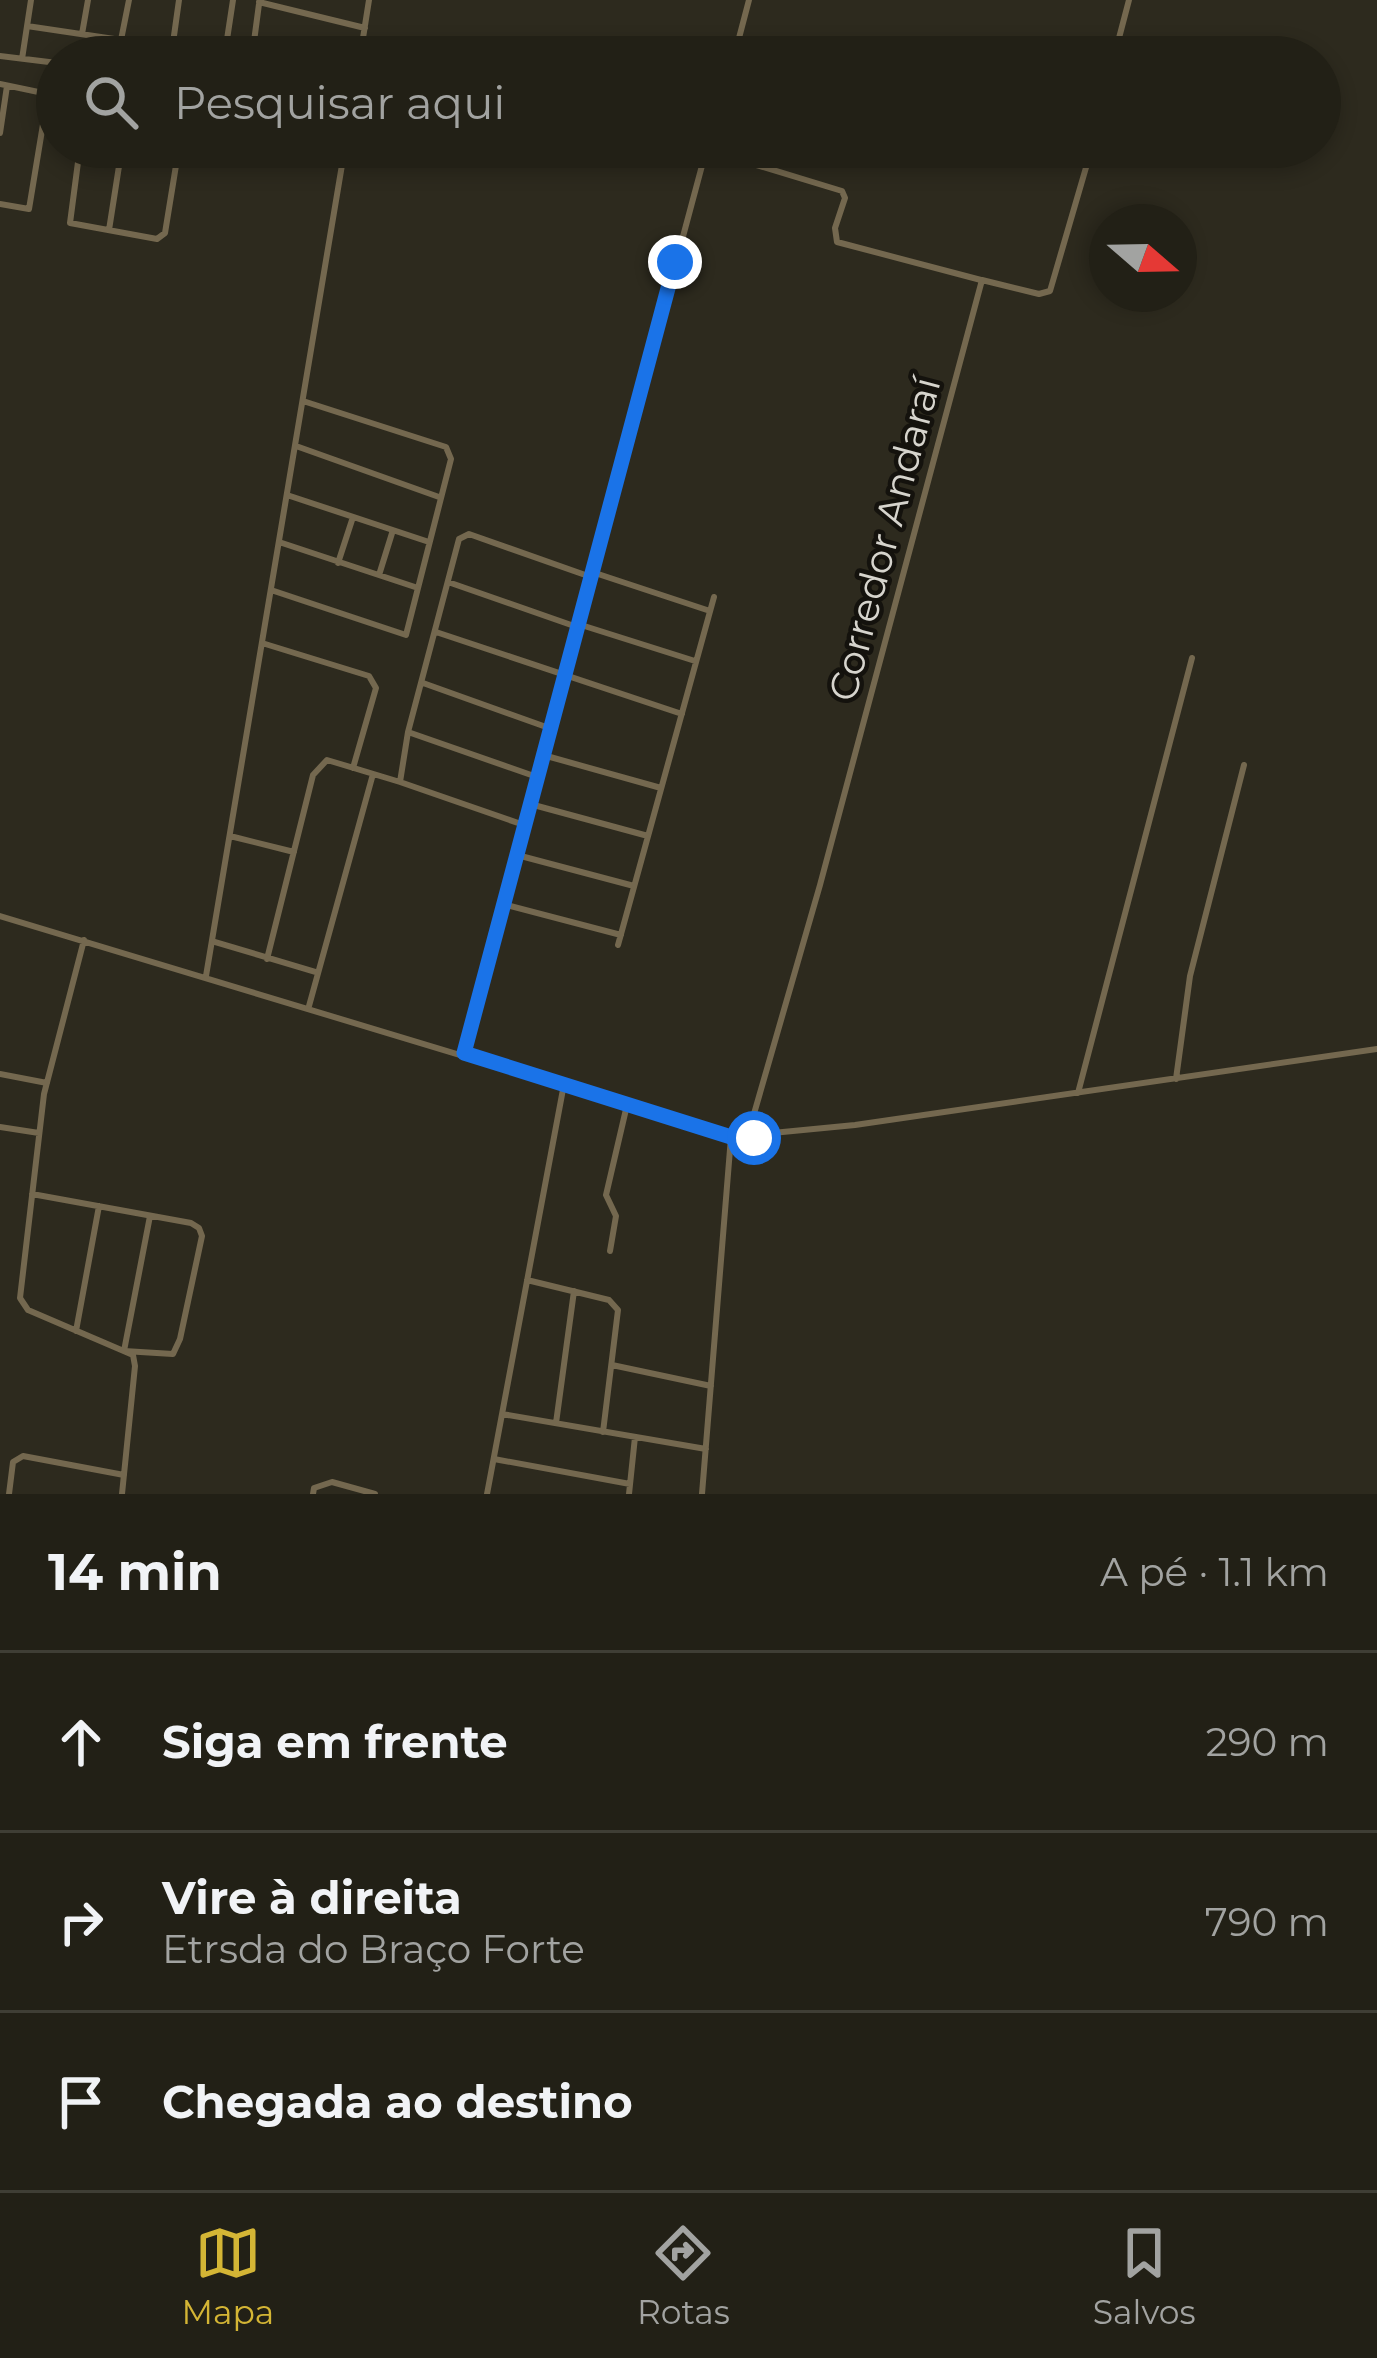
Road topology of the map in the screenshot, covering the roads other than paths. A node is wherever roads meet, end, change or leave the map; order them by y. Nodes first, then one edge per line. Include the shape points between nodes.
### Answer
1 (32, 0) edge
2 (88, 0) edge
3 (130, 0) edge
4 (178, 0) edge
5 (233, 0) edge
6 (369, 0) edge
7 (748, 0) edge
8 (1129, 0) edge
9 (260, 1) edge
10 (27, 26) junction
11 (365, 28) junction
12 (82, 34) junction
13 (98, 36) edge
14 (123, 36) edge
15 (174, 36) edge
16 (228, 36) edge
17 (255, 36) edge
18 (364, 36) edge
19 (739, 36) edge
20 (1120, 36) edge
21 (0, 56) edge
22 (22, 59) junction
23 (36, 61) edge
24 (3, 85) edge
25 (36, 93) edge
26 (0, 134) edge
27 (36, 167) edge
28 (77, 168) edge
29 (119, 168) edge
30 (175, 168) edge
31 (342, 168) edge
32 (702, 168) edge
33 (771, 168) edge
34 (1086, 168) edge
35 (0, 204) edge
36 (109, 230) junction
37 (982, 280) junction
38 (303, 401) junction
39 (296, 446) junction
40 (287, 495) junction
41 (441, 498) junction
42 (353, 517) junction
43 (393, 530) junction
44 (279, 542) junction
45 (429, 542) junction
46 (338, 563) junction
47 (380, 575) junction
48 (591, 575) junction
49 (448, 582) junction
50 (418, 588) junction
51 (271, 590) junction
52 (714, 597) dead end
53 (710, 611) junction
54 (578, 626) junction
55 (436, 632) junction
56 (262, 643) junction
57 (1192, 658) dead end
58 (696, 662) junction
59 (565, 675) junction
60 (423, 683) junction
61 (682, 714) junction
62 (550, 728) junction
63 (408, 732) junction
64 (543, 755) junction
65 (1244, 765) dead end
66 (353, 768) junction
67 (373, 774) junction
68 (537, 777) junction
69 (400, 782) junction
70 (661, 788) junction
71 (530, 803) junction
72 (524, 825) junction
73 (230, 836) junction
74 (648, 836) junction
75 (294, 852) junction
76 (517, 855) junction
77 (634, 886) junction
78 (503, 904) junction
79 (0, 916) edge
80 (621, 935) junction
81 (84, 940) junction
82 (212, 940) junction
83 (618, 945) dead end
84 (267, 959) junction
85 (316, 972) junction
86 (206, 976) junction
87 (308, 1006) junction
88 (1377, 1049) edge
89 (464, 1053) junction
90 (0, 1074) edge
91 (1176, 1079) junction
92 (46, 1083) junction
93 (564, 1084) junction
94 (1078, 1093) junction
95 (627, 1104) junction
96 (0, 1127) edge
97 (39, 1133) junction
98 (731, 1137) junction
99 (747, 1138) junction
100 (32, 1193) junction
101 (99, 1206) junction
102 (150, 1216) junction
103 (610, 1251) dead end
104 (527, 1280) junction
105 (574, 1291) junction
106 (76, 1331) junction
107 (124, 1351) junction
108 (612, 1365) junction
109 (711, 1386) junction
110 (502, 1414) junction
111 (556, 1424) junction
112 (603, 1432) junction
113 (635, 1437) junction
114 (707, 1449) junction
115 (494, 1459) junction
116 (124, 1475) junction
117 (630, 1489) edge
118 (8, 1494) edge
119 (122, 1494) edge
120 (313, 1494) edge
121 (375, 1494) edge
122 (487, 1494) edge
123 (702, 1494) edge

1 - 10 street
2 - 12 street
3 - 14 street
4 - 15 street
5 - 16 street
6 - 11 street
7 - 19 street
8 - 20 street
9 - 11 street
9 - 17 street
10 - 12 street
10 - 22 street
11 - 18 street
12 - 13 street
21 - 22 street
22 - 23 street
24 - 25 street
24 - 26 street
27 - 35 street via 29,209
28 - 36 street via 70,223
29 - 36 street
30 - 36 street via 164,236
31 - 38 street
32 - 48 street
33 - 37 street via 838,189 845,198 837,242
34 - 37 street via 1050,291
37 - 99 street, Corredor Andaraí
38 - 39 street
38 - 41 street via 446,447 451,459
39 - 40 street
39 - 41 street
40 - 42 street
40 - 44 street
41 - 45 street
42 - 43 street
42 - 46 street
43 - 45 street
43 - 47 street
44 - 46 street
44 - 51 street
45 - 50 street
46 - 47 street
47 - 50 street
48 - 49 street via 469,534 459,539
48 - 53 street
48 - 54 street
49 - 54 street
49 - 55 street
50 - 51 street via 406,635
51 - 56 street
52 - 53 street
53 - 58 street
54 - 58 street
54 - 59 street
55 - 59 street
55 - 60 street
56 - 66 street via 369,676 376,688
56 - 73 street
57 - 94 street
58 - 61 street
59 - 61 street
59 - 62 street
60 - 62 street
60 - 63 street
61 - 70 street
62 - 64 street
63 - 68 street
63 - 69 street
64 - 68 street
64 - 70 street
65 - 91 street via 1190,976
66 - 67 street
66 - 75 street via 320,765
67 - 69 street
67 - 85 street
68 - 71 street
69 - 72 street
70 - 74 street
71 - 72 street
71 - 74 street
72 - 76 street
73 - 75 street
73 - 82 street
74 - 77 street
75 - 84 street
76 - 77 street
76 - 78 street
77 - 80 street
78 - 80 street
78 - 89 street
79 - 81 street
80 - 83 street
81 - 86 street
81 - 92 street
82 - 84 street
82 - 86 street
84 - 85 street
85 - 87 street
86 - 87 street
87 - 89 street
88 - 91 street
89 - 93 street
90 - 92 street
91 - 94 street
92 - 97 street
93 - 95 street
93 - 104 street
94 - 99 street
95 - 98 street
95 - 103 street via 606,1196 616,1216
96 - 97 street
97 - 100 street
98 - 99 street
98 - 109 street
100 - 101 street
100 - 106 street via 21,1303
101 - 102 street
101 - 106 street
102 - 107 street
102 - 107 street via 190,1223 202,1236 176,1350
104 - 105 street
104 - 110 street
105 - 108 street via 618,1310
105 - 111 street
106 - 107 street
107 - 116 street via 135,1366
108 - 109 street
108 - 112 street
109 - 114 street
110 - 111 street
110 - 115 street
111 - 112 street
112 - 113 street
113 - 114 street
113 - 117 street
114 - 123 street
115 - 117 street
115 - 122 street
116 - 118 street via 23,1456 13,1462
116 - 119 street
120 - 121 street via 332,1482

